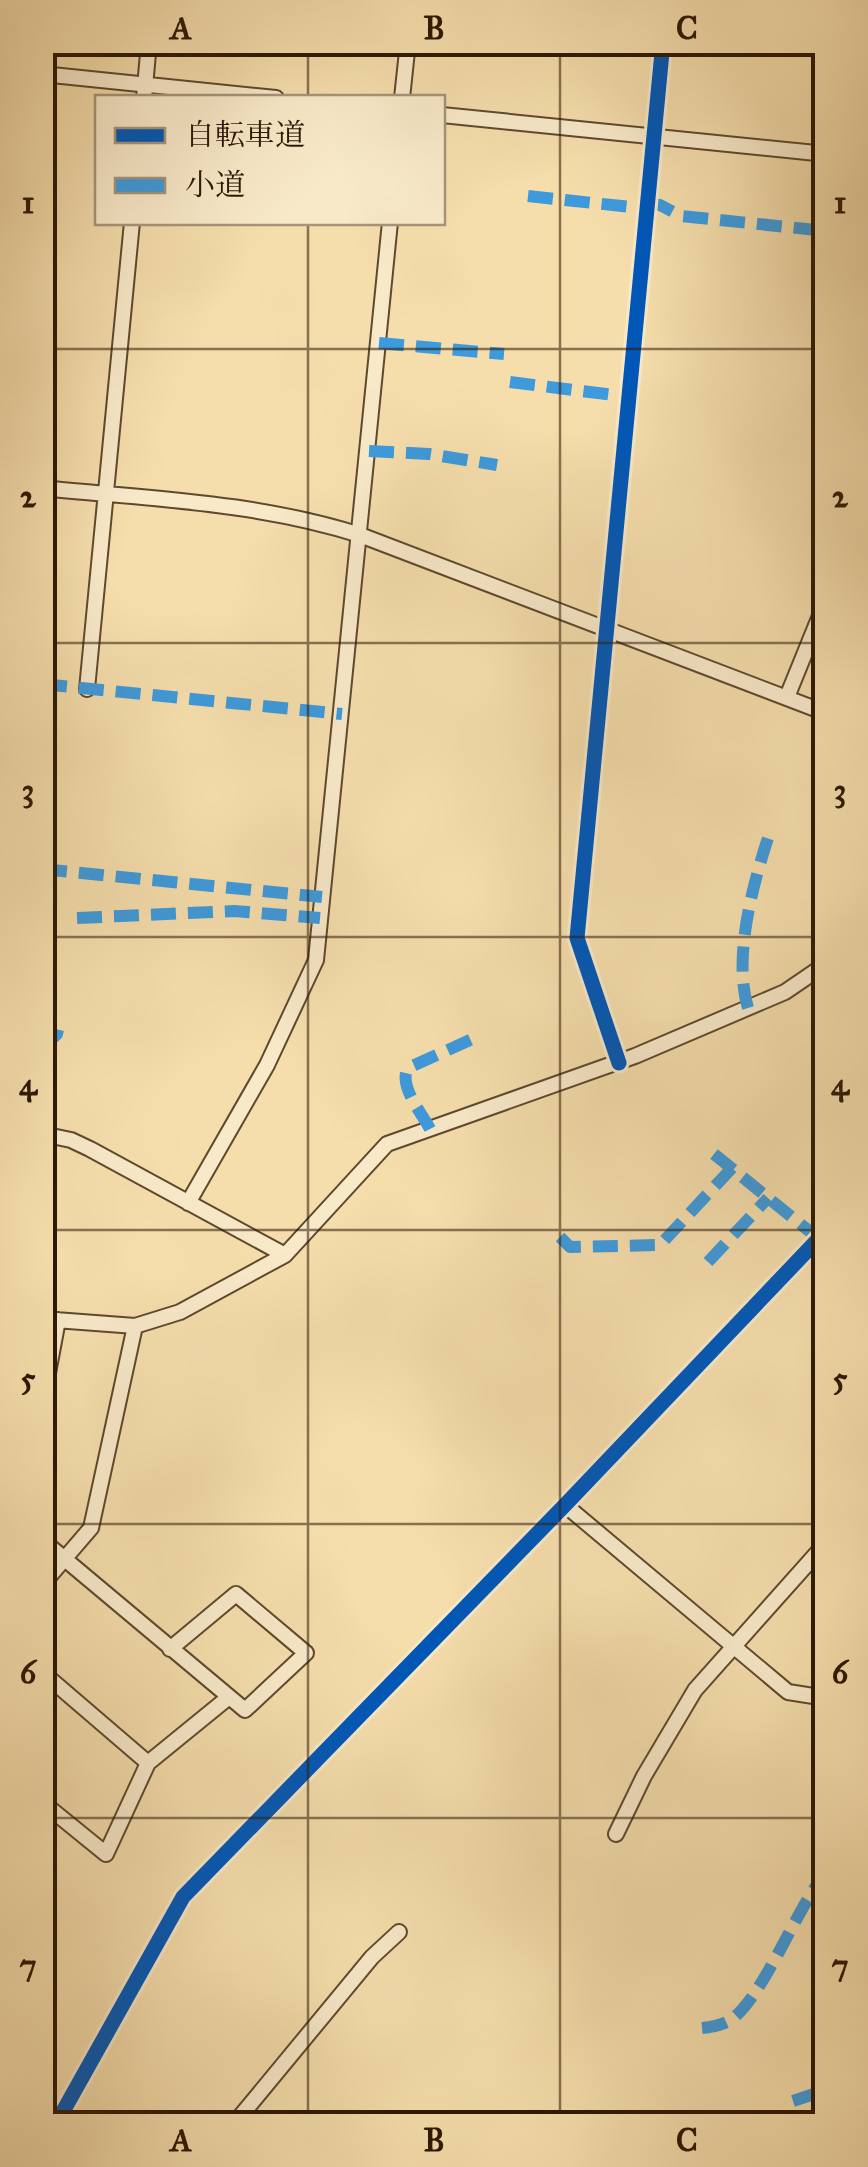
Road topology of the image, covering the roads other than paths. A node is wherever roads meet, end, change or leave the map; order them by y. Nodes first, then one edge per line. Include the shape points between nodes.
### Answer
1 (149, 42) edge
2 (408, 42) edge
3 (663, 42) edge
4 (42, 74) edge
5 (144, 90) edge
6 (226, 95) edge
7 (402, 95) edge
8 (445, 115) edge
9 (654, 134) junction
10 (826, 154) edge
11 (132, 225) edge
12 (390, 225) edge
13 (42, 488) edge
14 (107, 494) junction
15 (360, 535) junction
16 (826, 601) edge
17 (608, 630) junction
18 (87, 689) dead end
19 (787, 697) junction
20 (826, 713) edge
21 (826, 964) edge
22 (618, 1063) junction
23 (42, 1134) edge
24 (188, 1203) junction
25 (826, 1231) edge
26 (284, 1255) junction
27 (50, 1320) edge
28 (135, 1326) junction
29 (42, 1406) edge
30 (565, 1504) junction
31 (42, 1540) edge
32 (826, 1543) edge
33 (65, 1559) junction
34 (42, 1585) edge
35 (732, 1646) junction
36 (170, 1648) junction
37 (42, 1672) edge
38 (228, 1697) junction
39 (826, 1698) edge
40 (148, 1763) junction
41 (42, 1802) edge
42 (616, 1834) dead end
43 (400, 1932) dead end
44 (56, 2124) edge
45 (234, 2124) edge

1 - 5 street
2 - 7 street
3 - 9 street
4 - 5 street
5 - 6 street
8 - 9 street
9 - 10 street
9 - 17 street
11 - 14 street
12 - 15 street
13 - 14 street
14 - 15 street via 260,509
14 - 18 street
15 - 17 street
15 - 24 street via 316,960 268,1065
16 - 19 street
17 - 19 street
17 - 22 street via 577,938
19 - 20 street
21 - 22 street via 785,992
22 - 26 street via 387,1144
23 - 24 street via 71,1140
24 - 26 street
25 - 30 street
26 - 28 street via 180,1312
27 - 28 street
27 - 29 street
28 - 33 street via 92,1528
30 - 35 street
30 - 44 street via 183,1897
31 - 33 street
32 - 35 street
33 - 34 street
33 - 36 street
35 - 39 street via 788,1692
35 - 42 street via 695,1690
36 - 38 street
36 - 38 street via 236,1594 306,1652 245,1710
37 - 40 street
38 - 40 street
40 - 41 street via 106,1854
43 - 45 street

